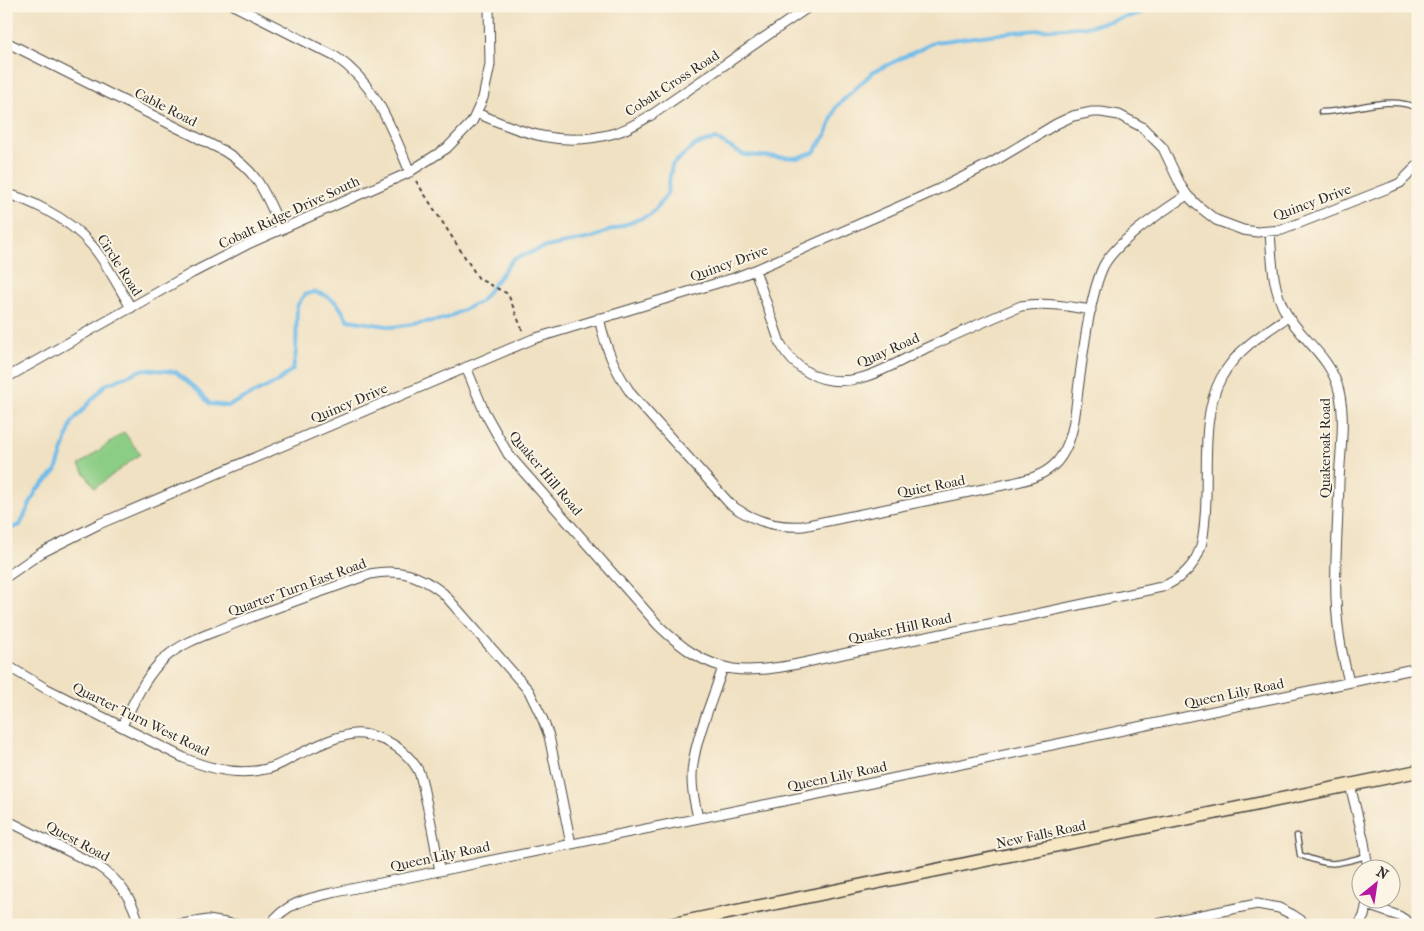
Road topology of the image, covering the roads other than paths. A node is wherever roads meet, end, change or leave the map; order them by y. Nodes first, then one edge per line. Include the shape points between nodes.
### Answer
1 (235, 6) edge
2 (489, 6) edge
3 (810, 6) edge
4 (6, 42) edge
5 (1418, 108) edge
6 (1321, 112) dead end
7 (477, 113) junction
8 (1418, 166) edge
9 (410, 172) junction
10 (6, 194) edge
11 (1187, 196) junction
12 (282, 230) junction
13 (1270, 232) junction
14 (755, 270) junction
15 (131, 308) junction
16 (1091, 310) junction
17 (1288, 317) junction
18 (599, 318) junction
19 (466, 367) junction
20 (6, 378) edge
21 (6, 577) edge
22 (6, 665) edge
23 (723, 667) junction
24 (1418, 668) edge
25 (1349, 682) junction
26 (122, 726) junction
27 (1418, 771) edge
28 (1350, 785) junction
29 (698, 818) junction
30 (6, 820) edge
31 (1297, 836) dead end
32 (571, 844) junction
33 (1366, 856) joint
34 (440, 871) junction
35 (1365, 908) edge
36 (1381, 908) edge
37 (139, 925) edge
38 (176, 925) edge
39 (238, 925) edge
40 (270, 925) edge
41 (669, 925) edge
42 (1152, 925) edge
43 (1308, 925) edge
44 (1359, 925) edge
45 (1413, 925) edge

1 - 9 street via 350,67 377,101
2 - 7 street, Cobalt Ridge Drive South via 490,65
3 - 7 street, Cobalt Cross Road via 653,114 616,133 581,139 554,139 523,132
4 - 12 street, Cable Road via 238,160 263,189
5 - 6 lane via 1403,102 1384,102
7 - 9 street, Cobalt Ridge Drive South via 447,148
8 - 13 street, Quincy Drive via 1391,187 1309,221
9 - 12 street, Cobalt Ridge Drive South
10 - 15 street, Circle Road via 28,200 80,231 102,258
11 - 13 street, Quincy Drive via 1216,220 1229,226
11 - 14 street, Quincy Drive via 1154,137 1124,117 1092,112 1056,124 993,162 939,189
11 - 16 street, Quiet Road via 1133,235 1109,258 1097,285
12 - 15 street, Cobalt Ridge Drive South via 248,244
13 - 17 street, Quakeroak Road via 1273,270
14 - 16 street, Quay Road via 786,354 803,370 831,381 855,380 875,374 1020,306 1056,304
14 - 18 street, Quincy Drive
15 - 20 street, Cobalt Ridge Drive South
16 - 18 street, Quiet Road via 1070,439 1047,471 1013,483 793,527 770,525 743,514 706,479 619,376
17 - 23 street, Quaker Hill Road via 1245,347 1221,378 1208,428 1204,536 1189,568 1171,583 805,662 760,669
17 - 25 street, Quakeroak Road via 1316,348 1339,390 1341,433 1336,597 1339,635
18 - 19 street, Quincy Drive via 526,342
19 - 21 street, Quincy Drive via 99,524 42,553
19 - 23 street, Quaker Hill Road via 494,432 517,464 659,626 694,656
22 - 26 street, Quarter Turn West Road
23 - 29 street via 693,765
24 - 25 street, Queen Lily Road
25 - 29 street, Queen Lily Road
26 - 32 street, Quarter Turn East Road via 152,671 178,648 370,574 385,571 415,576 443,593 529,691 549,736
26 - 34 street, Quarter Turn West Road via 204,767 246,772 278,766 297,755 354,734 387,741 404,752 418,769
27 - 28 main road, New Falls Road
28 - 33 street
28 - 41 main road, New Falls Road
29 - 32 street, Queen Lily Road
30 - 37 street, Quest Road via 109,873 126,892
31 - 33 lane via 1300,855 1319,863 1332,865
32 - 34 street, Queen Lily Road
34 - 40 street, Queen Lily Road via 302,900 281,912
35 - 44 street
36 - 45 street
38 - 39 street via 208,920
42 - 43 street via 1257,904 1278,908

